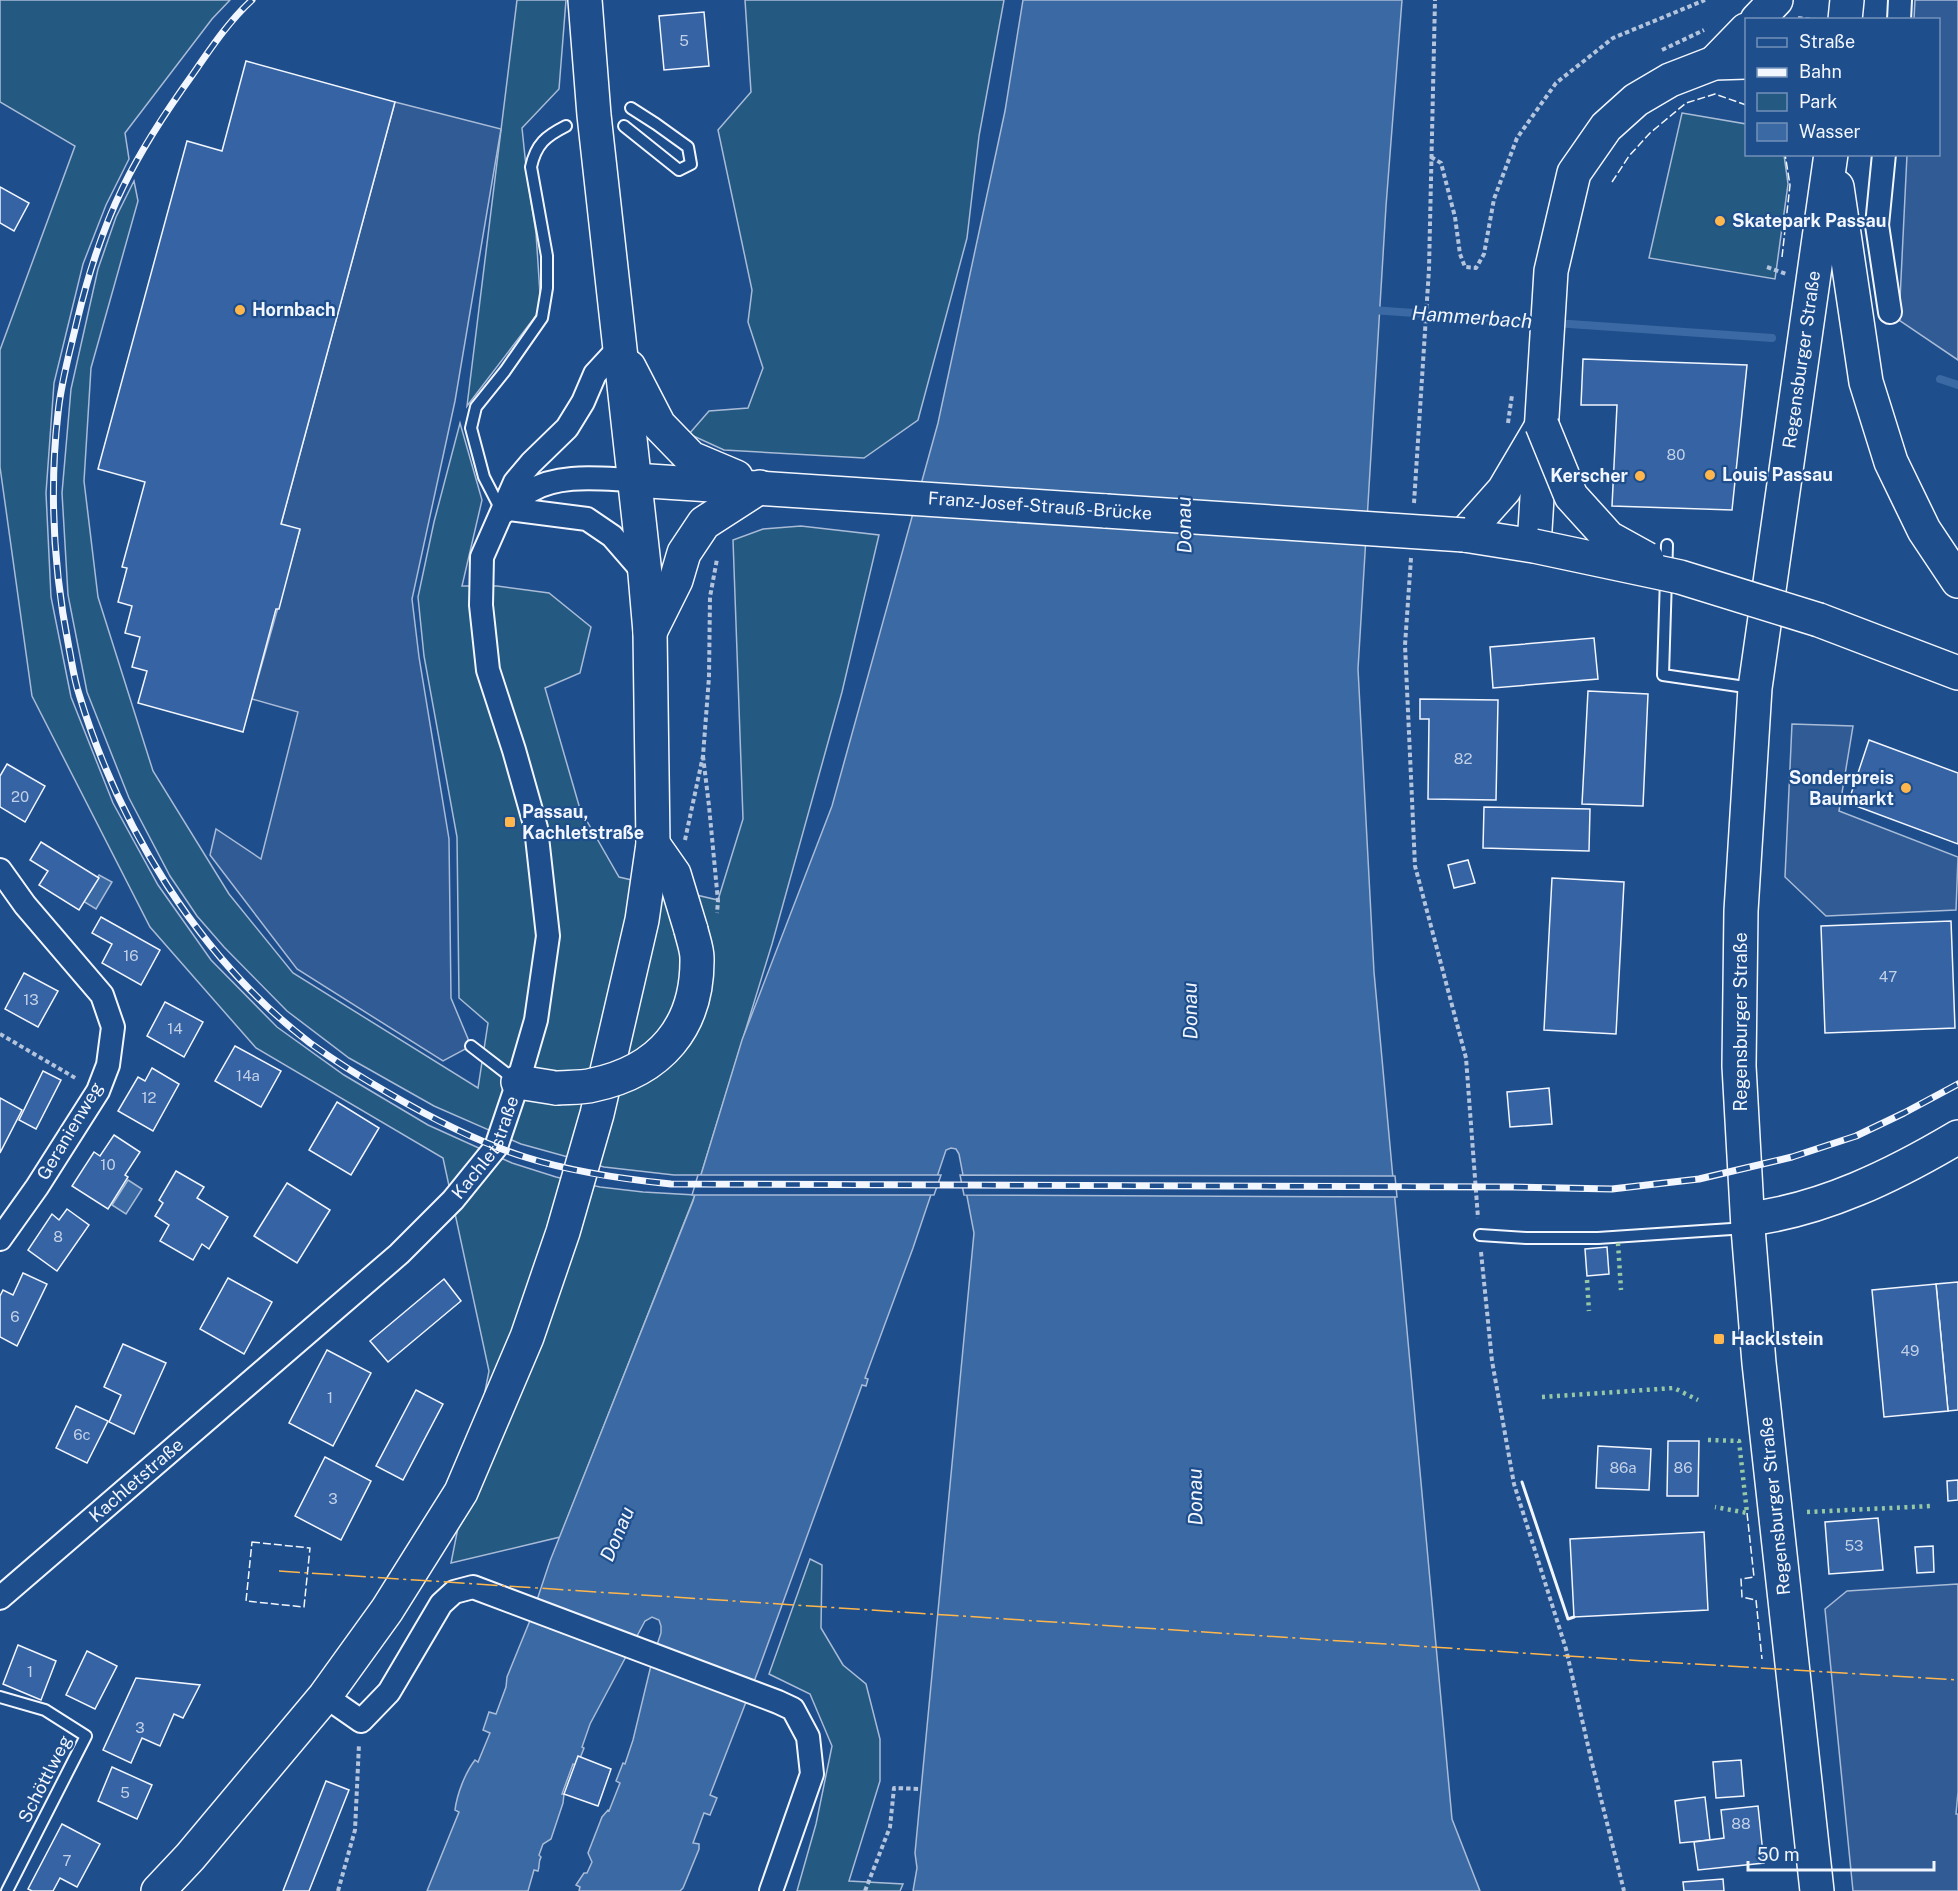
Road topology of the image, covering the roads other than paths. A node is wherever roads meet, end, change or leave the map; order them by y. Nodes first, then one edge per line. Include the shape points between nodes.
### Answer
1 (585, 0) edge
2 (1776, 0) edge
3 (1847, 0) edge
4 (1758, 18) edge
5 (1845, 18) edge
6 (1745, 31) edge
7 (1745, 62) edge
8 (1714, 63) junction
9 (631, 108) dead end
10 (567, 126) dead end
11 (624, 126) dead end
12 (1831, 156) edge
13 (1831, 156) edge
14 (1884, 156) edge
15 (1894, 316) dead end
16 (619, 348) junction
17 (1542, 425) junction
18 (634, 480) junction
19 (760, 487) junction
20 (506, 511) junction
21 (1464, 535) junction
22 (1667, 545) dead end
23 (1534, 546) junction
24 (645, 574) junction
25 (1680, 577) junction
26 (1958, 581) edge
27 (650, 632) junction
28 (1958, 673) edge
29 (1755, 688) junction
30 (653, 844) junction
31 (0, 870) edge
32 (471, 1046) dead end
33 (518, 1082) junction
34 (1958, 1137) edge
35 (1748, 1224) junction
36 (1480, 1235) road end
37 (0, 1239) edge
38 (0, 1598) edge
39 (325, 1696) junction
40 (0, 1697) edge
41 (8, 1891) edge
42 (158, 1891) edge
43 (771, 1891) edge
44 (1817, 1891) edge

1 - 16 main road
2 - 4 main road
3 - 5 main road
6 - 8 main road
7 - 8 main road
8 - 17 main road via 1670,80 1636,100 1606,127 1574,173 1551,271
9 - 11 lane via 688,147 691,164 679,170
10 - 20 lane via 548,136 534,153 531,167 547,256 543,318 476,407 471,428 484,477
12 - 26 main road via 1866,382 1891,462 1924,530
13 - 29 main road, Regensburger Straße
14 - 15 street via 1877,225
16 - 18 main road
16 - 19 main road via 659,425 691,458
16 - 20 street via 595,374 567,428 515,482
17 - 21 main road via 1504,490
17 - 23 main road
17 - 25 main road, bridge via 1571,496 1610,538
18 - 19 main road, Franz-Josef-Strauß-Brücke
18 - 20 street, Kachletstraße via 586,478 549,483 531,491
18 - 24 main road
19 - 21 main road, Franz-Josef-Strauß-Brücke, bridge
19 - 27 main road via 704,523 684,553 676,580
20 - 24 street via 586,519 612,536
20 - 33 street, Kachletstraße via 482,557 488,670 536,828 548,936 536,1020
21 - 23 main road, Franz-Josef-Strauß-Brücke
22 - 29 lane via 1663,675
23 - 25 main road, Franz-Josef-Strauß-Brücke, bridge
24 - 27 main road
25 - 28 main road, bridge via 1818,620
27 - 30 main road
29 - 35 main road, Regensburger Straße via 1741,911 1739,1066
30 - 33 main road, bridge via 674,874 697,957 692,999 679,1032 663,1053 643,1067 593,1086 556,1088
30 - 39 main road via 642,920 597,1114 527,1337 461,1492 387,1610
31 - 37 street, Geranienweg via 102,994 113,1027 108,1065 98,1091
32 - 33 lane
33 - 38 street, Kachletstraße via 496,1147 453,1200 399,1254
34 - 35 main road via 1902,1169 1822,1202
35 - 36 lane via 1598,1238
35 - 44 main road, Regensburger Straße via 1760,1374
39 - 42 main road
39 - 43 street via 361,1721 389,1692 441,1604 454,1592 473,1587 778,1702 793,1709 808,1737 812,1774
40 - 41 lane, Schöttlweg via 45,1710 86,1736

